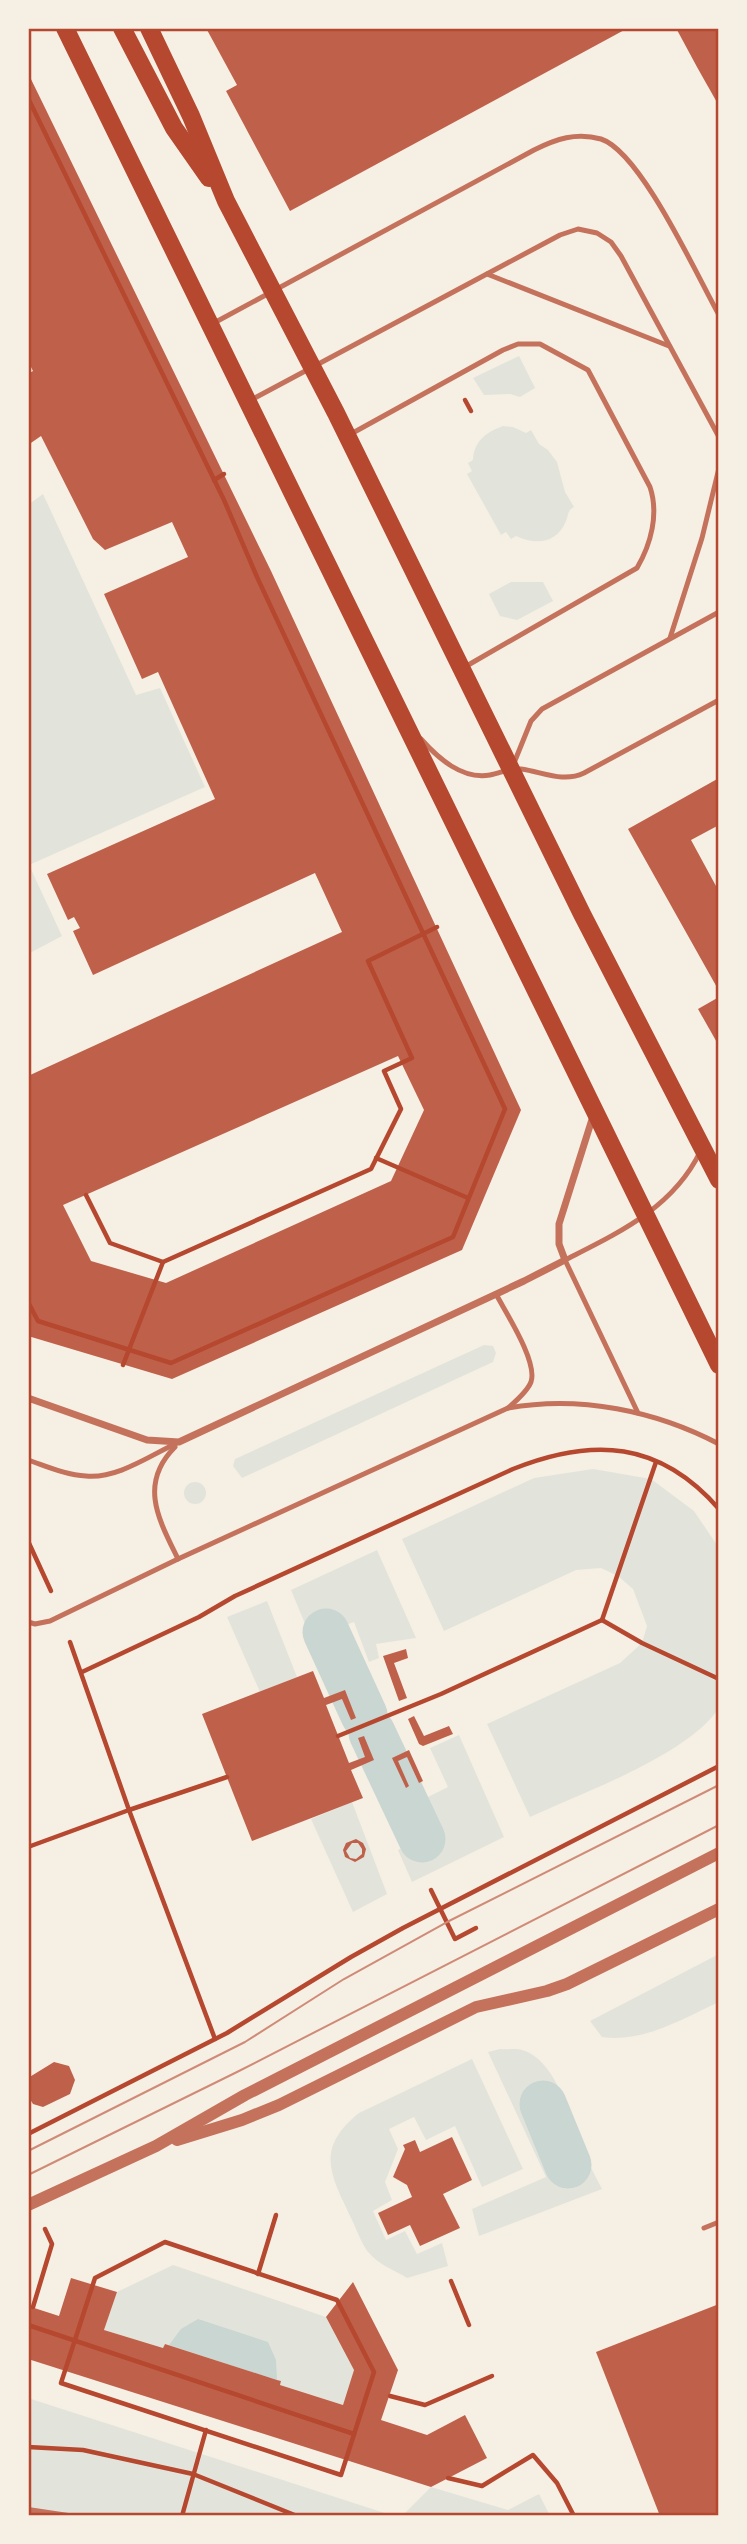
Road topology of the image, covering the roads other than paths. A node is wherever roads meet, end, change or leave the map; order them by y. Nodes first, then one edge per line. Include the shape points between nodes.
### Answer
1 (65, 28) edge
2 (122, 28) edge
3 (149, 28) edge
4 (226, 201) junction
5 (487, 274) junction
6 (273, 292) junction
7 (719, 315) edge
8 (210, 325) junction
9 (670, 347) junction
10 (313, 368) junction
11 (248, 402) junction
12 (347, 436) junction
13 (719, 437) edge
14 (719, 468) edge
15 (719, 612) edge
16 (670, 638) junction
17 (462, 669) junction
18 (719, 699) edge
19 (398, 709) junction
20 (510, 768) junction
21 (595, 1113) junction
22 (702, 1146) junction
23 (719, 1180) edge
24 (646, 1216) junction
25 (565, 1260) junction
26 (496, 1294) junction
27 (719, 1365) edge
28 (28, 1398) edge
29 (508, 1408) junction
30 (638, 1413) junction
31 (179, 1442) junction
32 (719, 1444) edge
33 (28, 1460) edge
34 (178, 1559) junction
35 (28, 1622) edge
36 (719, 1853) edge
37 (719, 1909) edge
38 (156, 2146) junction
39 (28, 2205) edge
40 (719, 2222) edge
41 (704, 2228) dead end
42 (28, 2510) edge
43 (68, 2516) edge

1 - 8 main road
2 - 4 main road via 174,128
3 - 4 main road
4 - 6 main road
5 - 9 lane
5 - 9 lane via 560,235 578,229 597,233 621,256
5 - 10 lane
6 - 7 lane via 534,150 574,135 603,140 619,149 644,178
6 - 8 lane
6 - 10 main road
8 - 11 main road
9 - 13 lane
10 - 11 lane
10 - 12 main road
11 - 19 main road
12 - 17 main road
12 - 17 lane via 503,350 518,344 540,344 589,370 650,488 654,513 649,545 637,568
14 - 16 lane
15 - 16 lane
16 - 20 lane via 542,709 531,721
17 - 20 main road
18 - 20 lane via 578,776 568,779
19 - 20 lane via 426,746 458,770 482,777
19 - 21 main road
20 - 22 main road
21 - 24 main road
21 - 25 street via 559,1224
22 - 23 main road
22 - 24 lane via 682,1182
24 - 25 lane
24 - 27 main road
25 - 26 street
25 - 30 lane
26 - 29 lane via 533,1373 530,1384
26 - 31 street
28 - 31 street via 147,1440
29 - 30 lane via 575,1405
29 - 34 lane
30 - 32 lane
31 - 33 lane via 98,1477
31 - 34 lane via 166,1455 153,1497 158,1519
34 - 35 lane via 50,1621
36 - 38 street via 246,2095
37 - 38 street via 567,1984 476,2007 270,2109
38 - 39 street
40 - 41 lane
42 - 43 street

